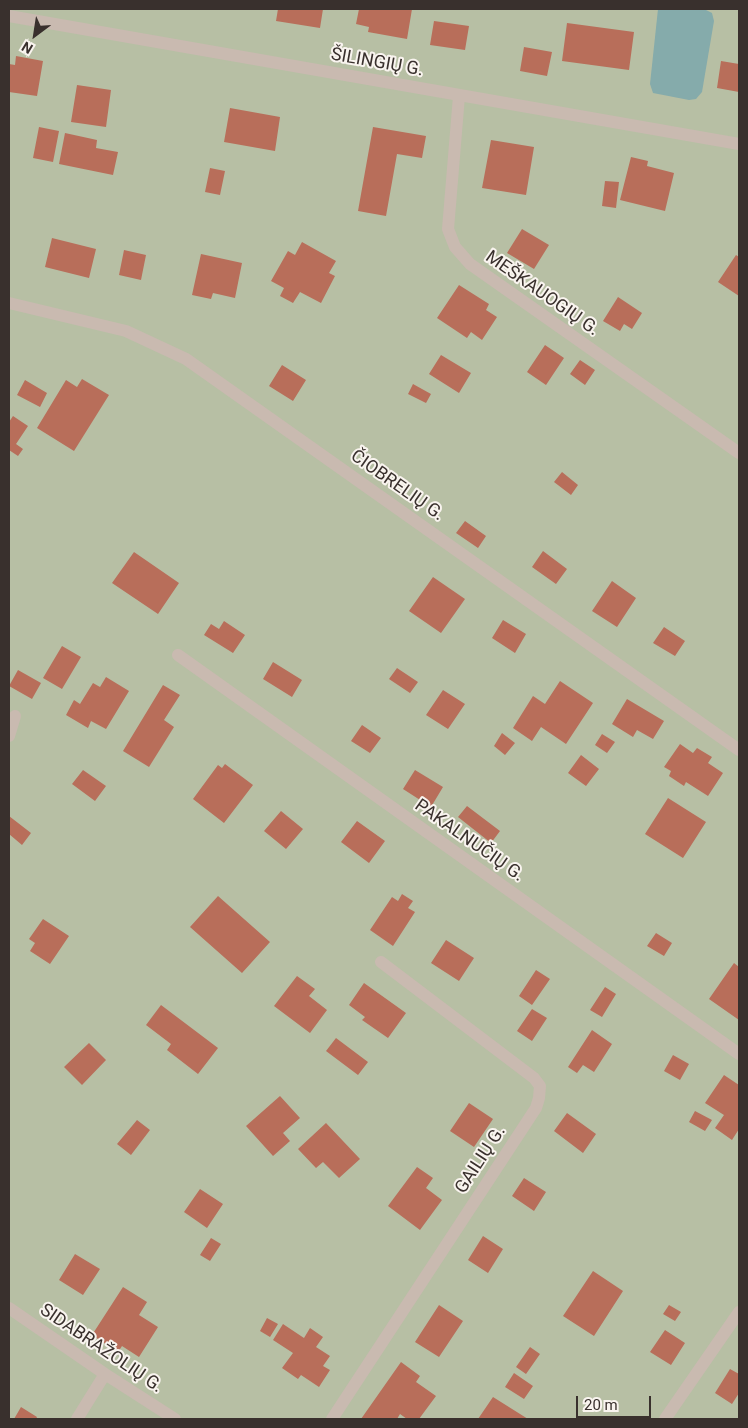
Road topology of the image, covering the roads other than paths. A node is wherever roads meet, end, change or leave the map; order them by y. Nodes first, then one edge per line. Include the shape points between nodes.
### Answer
1 (9, 16) edge
2 (460, 96) junction
3 (739, 144) edge
4 (9, 303) edge
5 (739, 453) edge
6 (178, 655) dead end
7 (15, 716) dead end
8 (9, 736) edge
9 (739, 750) edge
10 (381, 962) dead end
11 (739, 1054) edge
12 (9, 1308) edge
13 (739, 1312) edge
14 (105, 1374) junction
15 (77, 1419) edge
16 (175, 1419) edge
17 (332, 1419) edge
18 (665, 1419) edge

1 - 2 street, ŠILINGIŲ G.
2 - 3 street, ŠILINGIŲ G.
2 - 5 street, MEŠKAUOGIŲ G. via 448,229 455,247 470,264
4 - 9 street, ČIOBRELIŲ G. via 126,331 186,359
6 - 11 street, PAKALNUČIŲ G.
7 - 8 street
10 - 17 street, GAILIŲ G. via 534,1078 540,1086 539,1098 536,1108
12 - 14 street, SIDABRAŽOLIŲ G.
13 - 18 street
14 - 15 street
14 - 16 street, SIDABRAŽOLIŲ G.

